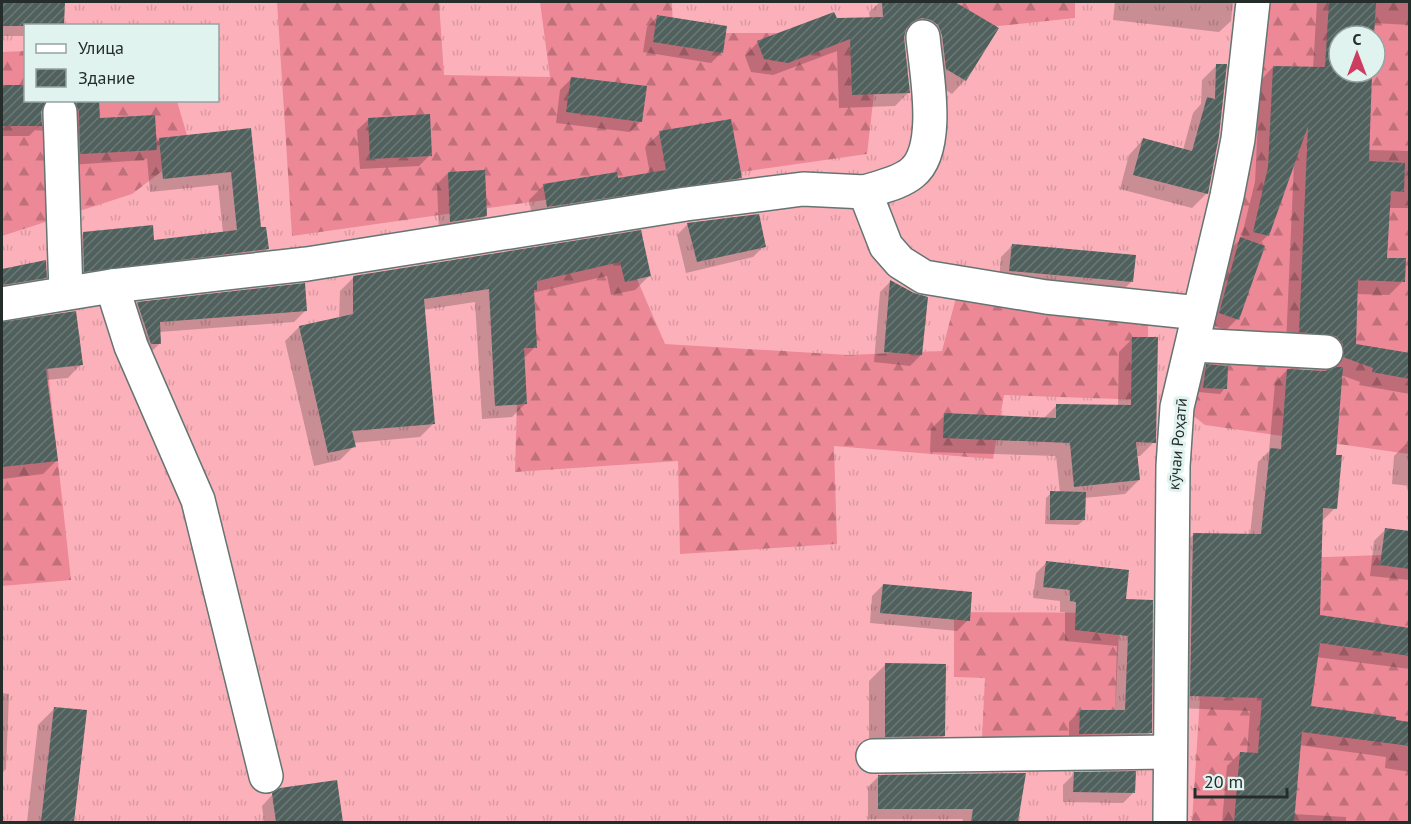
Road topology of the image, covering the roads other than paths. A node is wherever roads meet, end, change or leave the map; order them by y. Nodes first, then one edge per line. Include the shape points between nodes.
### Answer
1 (1253, 2) edge
2 (923, 38) dead end
3 (60, 112) dead end
4 (865, 192) junction
5 (112, 286) junction
6 (66, 293) junction
7 (2, 304) edge
8 (1199, 313) junction
9 (1193, 345) junction
10 (1326, 352) dead end
11 (1170, 752) junction
12 (873, 756) dead end
13 (266, 776) dead end
14 (1170, 822) edge

1 - 8 street, кӯчаи Роҳатӣ via 1238,139
2 - 4 street via 929,107 925,153 920,166 911,174
3 - 6 street
4 - 5 street via 803,189 307,264
4 - 8 street via 886,246 900,262 924,277 1057,298
5 - 6 street
5 - 13 street via 131,346 198,500
6 - 7 street
8 - 9 street, кӯчаи Роҳатӣ
9 - 10 street
9 - 11 street, кӯчаи Роҳатӣ via 1177,407 1173,466
11 - 12 street
11 - 14 street, кӯчаи Роҳатӣ

